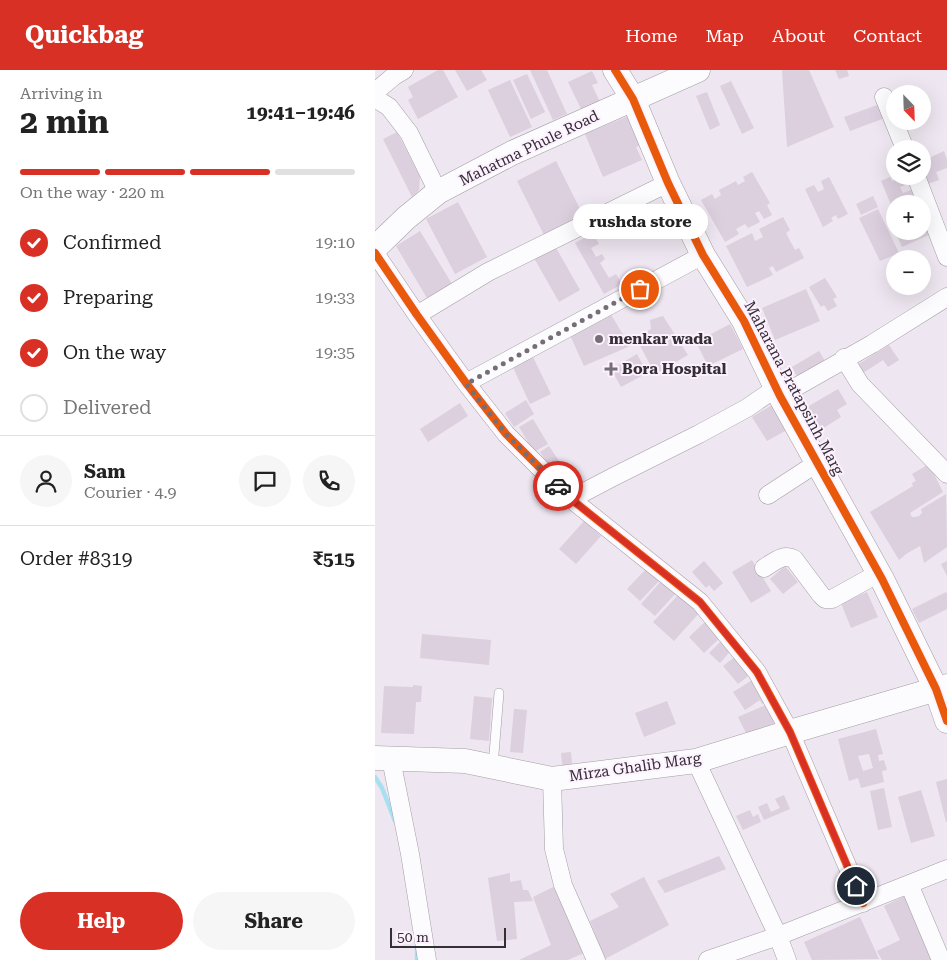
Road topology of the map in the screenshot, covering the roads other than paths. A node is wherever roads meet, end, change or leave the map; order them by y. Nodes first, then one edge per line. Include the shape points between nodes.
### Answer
1 (404, 70) edge
2 (615, 70) edge
3 (698, 70) edge
4 (375, 92) edge
5 (884, 97) dead end
6 (375, 98) edge
7 (633, 99) junction
8 (901, 140) edge
9 (668, 183) junction
10 (919, 185) edge
11 (438, 192) junction
12 (375, 248) edge
13 (375, 253) edge
14 (703, 255) junction
15 (947, 257) edge
16 (947, 297) edge
17 (417, 315) junction
18 (845, 358) junction
19 (466, 384) junction
20 (778, 392) junction
21 (817, 462) junction
22 (947, 474) edge
23 (767, 495) dead end
24 (571, 499) junction
25 (764, 568) dead end
26 (879, 573) junction
27 (941, 687) edge
28 (499, 693) dead end
29 (947, 721) edge
30 (790, 732) junction
31 (383, 758) edge
32 (697, 761) junction
33 (493, 766) junction
34 (551, 779) junction
35 (947, 870) edge
36 (909, 884) junction
37 (863, 902) junction
38 (778, 936) junction
39 (427, 960) edge
40 (596, 960) edge
41 (708, 960) edge
42 (787, 960) edge
43 (941, 960) edge

1 - 4 street
2 - 7 street, Maharana Pratapsinh Marg
3 - 7 street, Mahatma Phule Road
5 - 8 street
6 - 11 street via 389,107 409,134
7 - 9 street, Maharana Pratapsinh Marg
7 - 11 street, Mahatma Phule Road via 512,153
9 - 14 street, Maharana Pratapsinh Marg
9 - 17 street via 488,272
10 - 15 street
11 - 12 street, Mahatma Phule Road
13 - 17 street
14 - 19 street
14 - 20 street, Maharana Pratapsinh Marg via 744,321
16 - 18 street
17 - 19 street
18 - 20 street
18 - 22 street via 860,384
19 - 24 street via 506,434
20 - 21 street, Maharana Pratapsinh Marg
20 - 24 street
21 - 23 street
21 - 26 street, Maharana Pratapsinh Marg
24 - 30 street via 700,602 757,672
25 - 26 street via 781,557 789,556 825,599 832,599
26 - 27 street, Maharana Pratapsinh Marg
27 - 29 street, Maharana Pratapsinh Marg
27 - 30 street, Mirza Ghalib Marg
28 - 33 lane
30 - 32 street, Mirza Ghalib Marg
30 - 37 street
31 - 33 street, Mirza Ghalib Marg via 465,761
31 - 39 street via 410,854
32 - 34 street, Mirza Ghalib Marg
32 - 38 street
33 - 34 street, Mirza Ghalib Marg
34 - 40 street via 554,849 563,885
35 - 36 street
36 - 37 street
36 - 43 street
37 - 38 street
38 - 41 street
38 - 42 street

